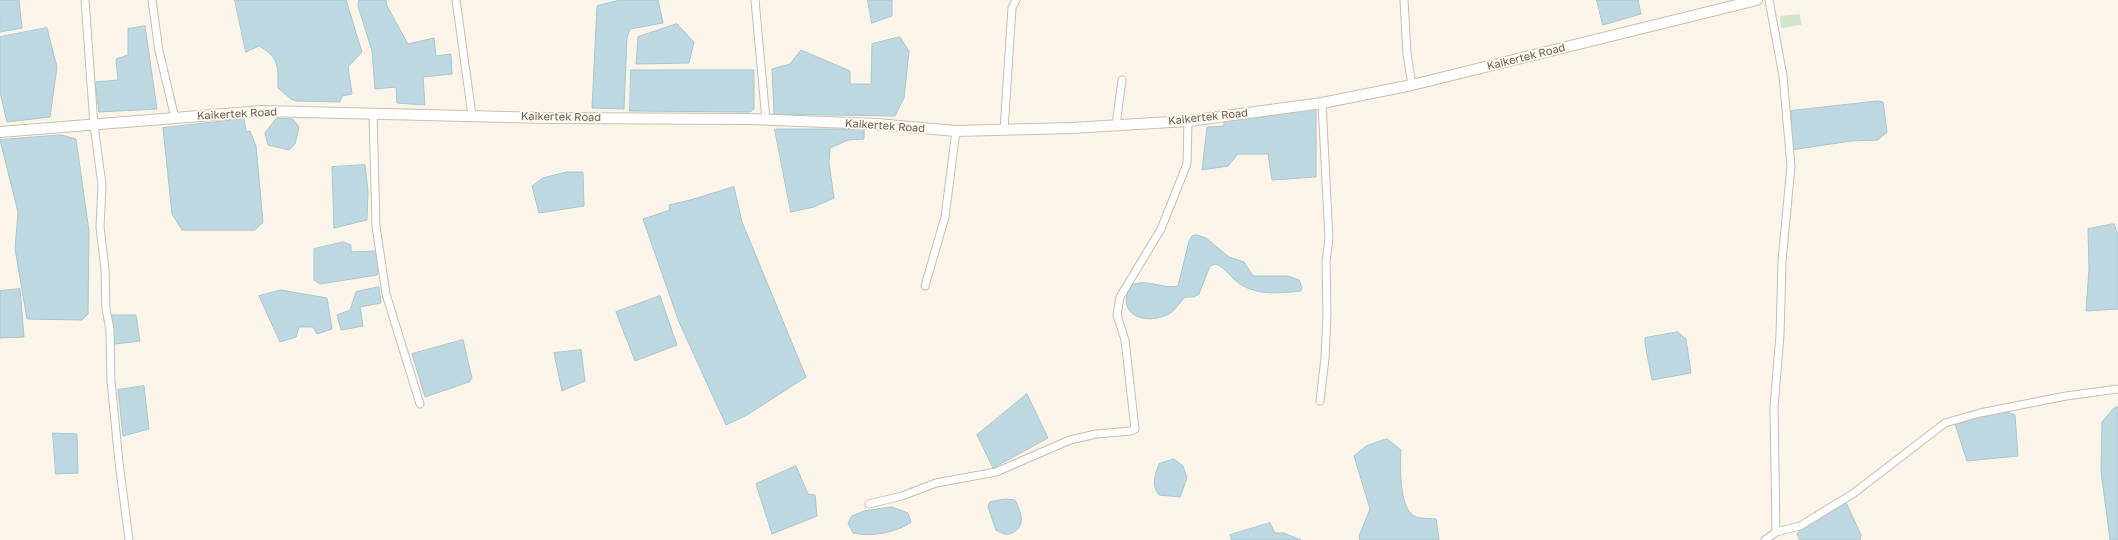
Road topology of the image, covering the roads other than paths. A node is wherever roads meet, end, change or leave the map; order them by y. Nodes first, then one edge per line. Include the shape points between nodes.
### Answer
1 (85, 0) edge
2 (152, 0) edge
3 (456, 0) edge
4 (755, 0) edge
5 (1016, 0) edge
6 (1404, 0) edge
7 (1757, 0) edge
8 (1769, 0) edge
9 (1122, 80) dead end
10 (1412, 85) junction
11 (1322, 103) junction
12 (373, 113) junction
13 (472, 115) junction
14 (175, 118) junction
15 (766, 120) junction
16 (1188, 121) junction
17 (94, 124) junction
18 (1116, 125) junction
19 (1004, 130) junction
20 (956, 131) junction
21 (0, 132) edge
22 (925, 286) dead end
23 (2118, 389) edge
24 (1320, 401) dead end
25 (420, 404) dead end
26 (869, 504) dead end
27 (1776, 532) junction
28 (129, 540) edge
29 (1765, 540) edge

1 - 17 street
2 - 14 street via 159,51
3 - 13 street
4 - 15 street
5 - 19 street via 1012,8
6 - 10 street via 1407,54
7 - 10 main road, Kaikertek Road
8 - 27 street via 1783,76 1791,166 1782,261 1774,407
9 - 18 street
10 - 11 main road, Kaikertek Road
11 - 16 main road, Kaikertek Road
11 - 24 street via 1329,238 1326,261 1325,358
12 - 13 main road, Kaikertek Road
12 - 14 main road, Kaikertek Road via 262,111
12 - 25 street via 376,226 386,294
13 - 15 main road, Kaikertek Road
14 - 17 main road, Kaikertek Road
15 - 20 main road, Kaikertek Road via 877,124
16 - 18 main road, Kaikertek Road
16 - 26 street via 1187,164 1161,230 1119,303 1117,315 1124,340 1135,429 1070,440 996,472 936,483 902,496
17 - 21 main road, Kaikertek Road
17 - 28 street via 102,185 100,227 110,330 112,388
18 - 19 main road, Kaikertek Road
19 - 20 main road, Kaikertek Road
20 - 22 street via 945,217
23 - 27 street via 1980,413 1945,423 1854,493 1800,526
27 - 29 street

